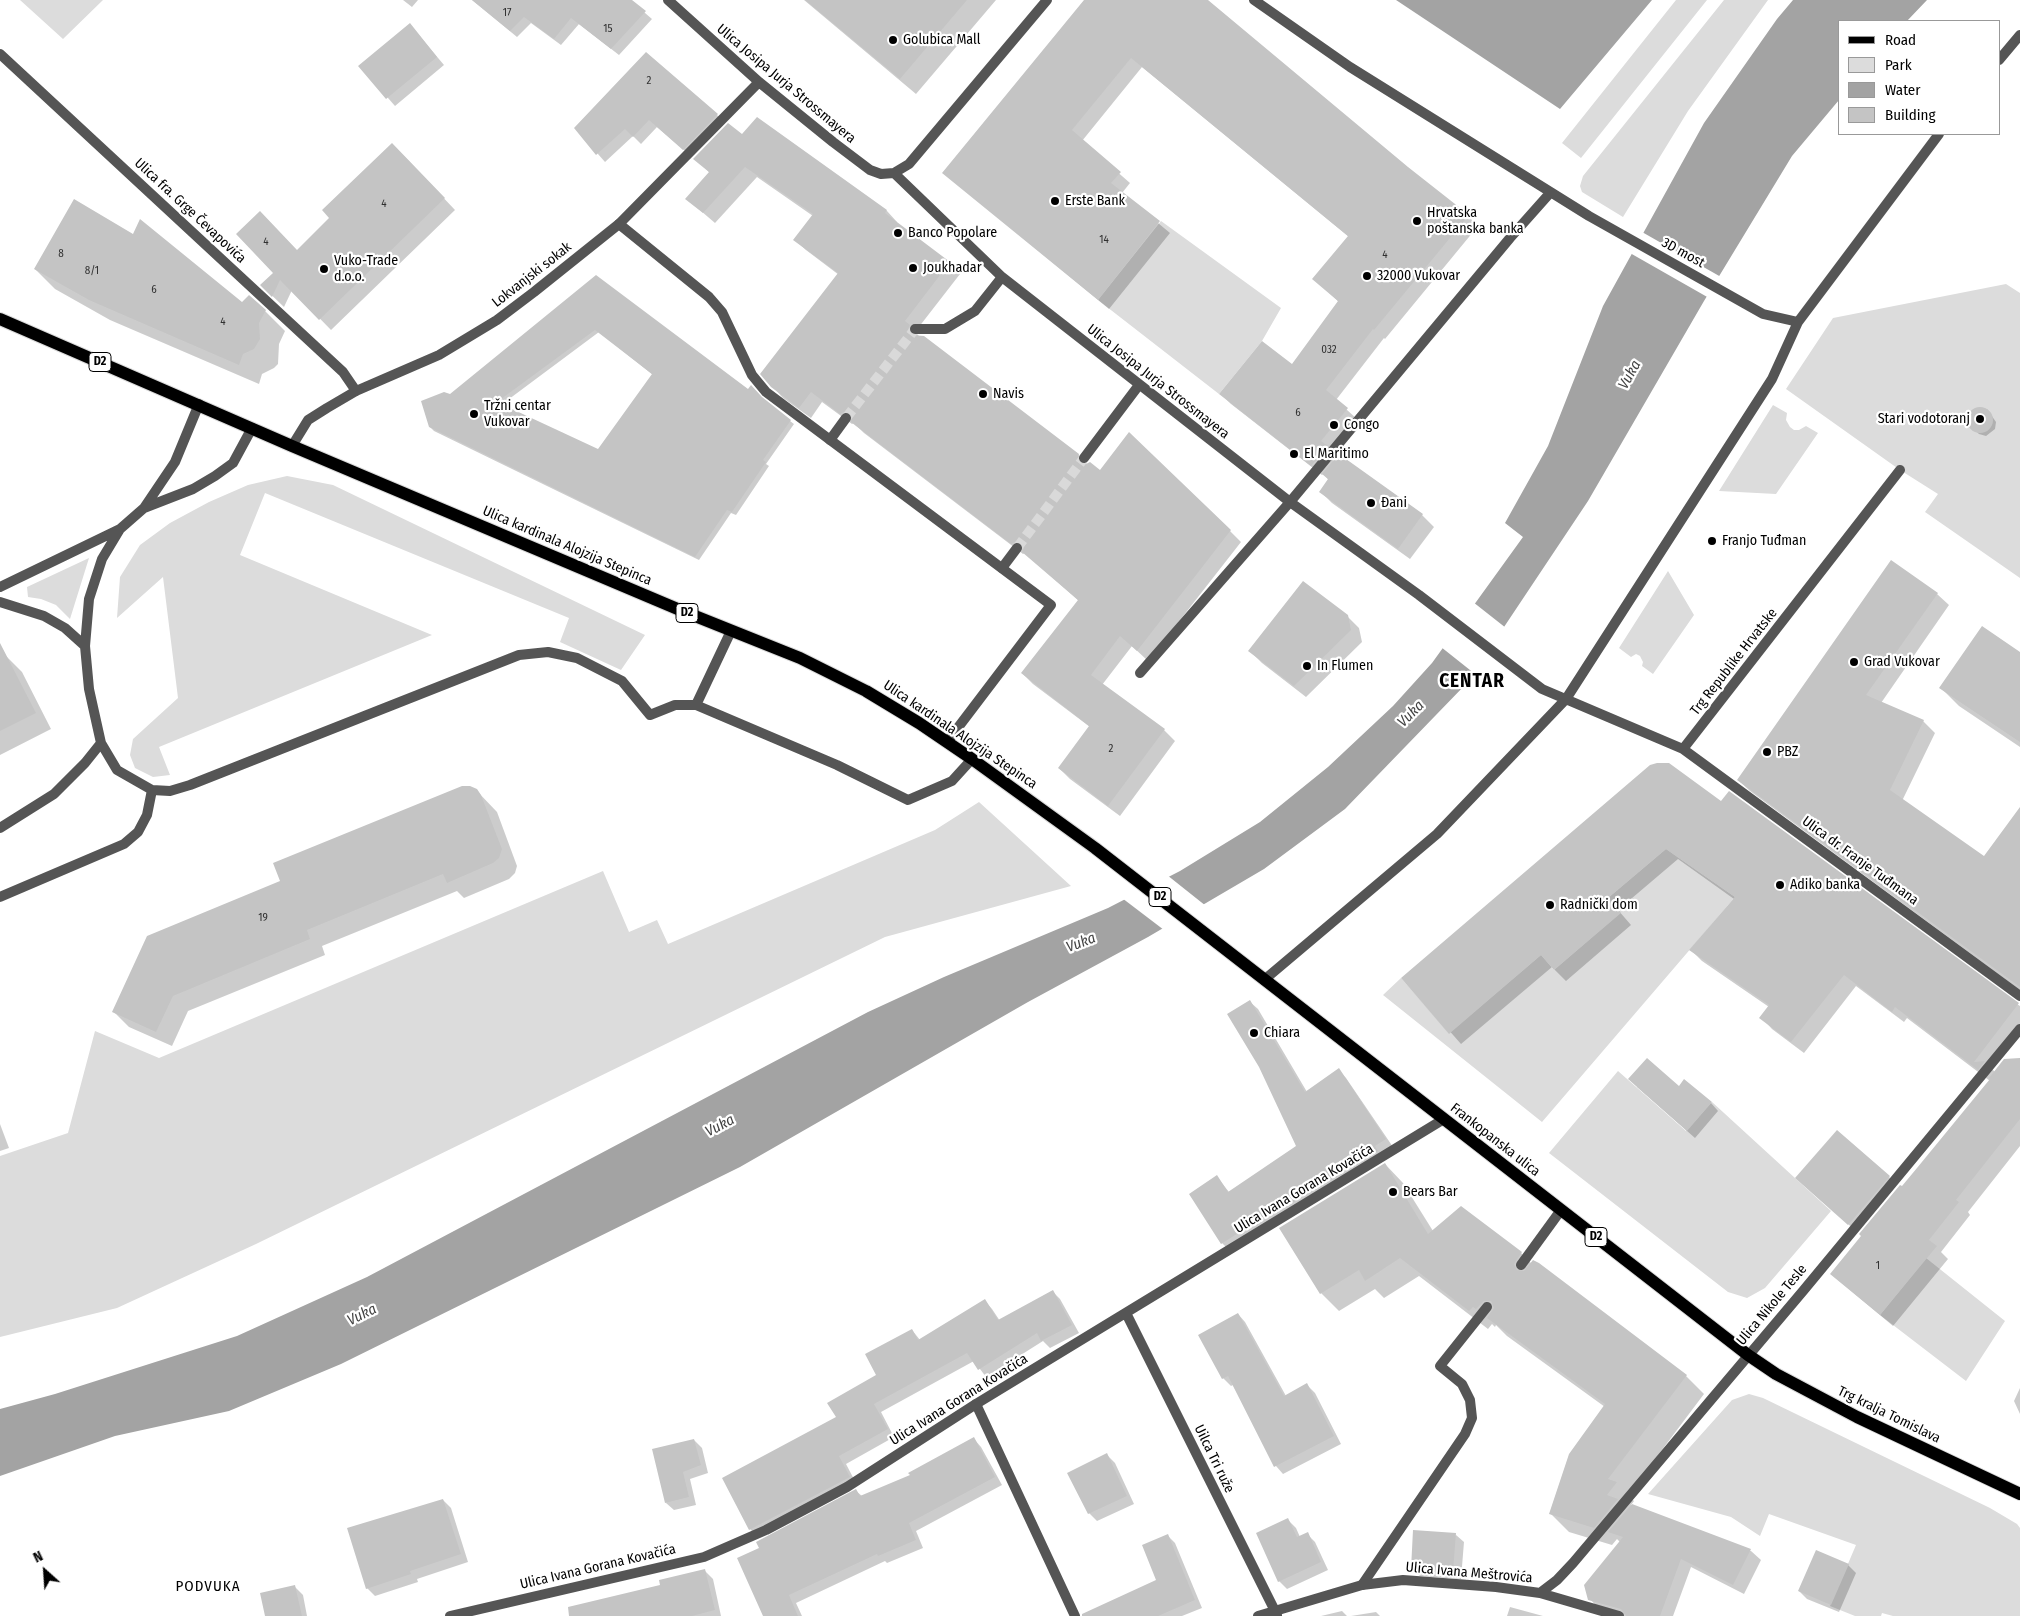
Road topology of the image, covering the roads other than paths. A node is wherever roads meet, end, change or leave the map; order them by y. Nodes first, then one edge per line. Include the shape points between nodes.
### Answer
1 (668, 0) edge
2 (1047, 0) edge
3 (1254, 0) edge
4 (2020, 36) edge
5 (0, 54) edge
6 (2000, 59) edge
7 (759, 82) junction
8 (1938, 135) edge
9 (894, 173) junction
10 (1550, 193) junction
11 (619, 224) junction
12 (1002, 277) junction
13 (0, 319) edge
14 (1798, 322) junction
15 (915, 328) dead end
16 (1139, 385) junction
17 (356, 392) junction
18 (199, 404) junction
19 (846, 418) tunnel mouth
20 (252, 428) junction
21 (830, 440) junction
22 (292, 446) junction
23 (1084, 458) tunnel mouth
24 (1900, 470) dead end
25 (1290, 502) junction
26 (144, 508) junction
27 (120, 529) junction
28 (1016, 548) tunnel mouth
29 (1002, 568) junction
30 (0, 587) edge
31 (0, 602) edge
32 (731, 631) junction
33 (84, 646) junction
34 (1140, 673) dead end
35 (1566, 699) junction
36 (696, 705) junction
37 (947, 742) junction
38 (101, 743) junction
39 (1683, 749) junction
40 (972, 759) junction
41 (152, 790) junction
42 (0, 828) edge
43 (0, 897) edge
44 (1225, 947) joint
45 (1264, 980) junction
46 (2020, 996) edge
47 (2020, 1030) edge
48 (1444, 1119) junction
49 (1561, 1210) junction
50 (1520, 1265) dead end
51 (1487, 1307) dead end
52 (1126, 1313) junction
53 (1748, 1355) junction
54 (976, 1404) junction
55 (2020, 1494) edge
56 (1362, 1585) junction
57 (1540, 1593) junction
58 (1276, 1613) edge
59 (450, 1616) edge
60 (1075, 1616) edge
61 (1258, 1616) edge
62 (1619, 1616) edge

1 - 7 street, Ulica Josipa Jurja Strossmayera
2 - 9 street via 909,164
3 - 10 street, 3D most via 1350,67
4 - 6 street
5 - 17 street, Ulica fra. Grge Čevapovića via 343,372
7 - 9 street, Ulica Josipa Jurja Strossmayera via 870,170 881,174
7 - 11 street, Lokvanjski sokak
8 - 14 street
9 - 12 street, Ulica Josipa Jurja Strossmayera
10 - 14 street, 3D most via 1763,314
10 - 25 street
11 - 17 street, Lokvanjski sokak via 497,320 439,355
11 - 21 street via 709,297 722,312 752,376 766,392
12 - 15 street via 975,311 945,329
12 - 16 street, Ulica Josipa Jurja Strossmayera
13 - 18 main road, Ulica kardinala Alojzija Stepinca / D2
14 - 35 street via 1772,379
16 - 23 street
16 - 25 street, Ulica Josipa Jurja Strossmayera
17 - 22 street, Lokvanjski sokak via 308,420
18 - 20 main road, Ulica kardinala Alojzija Stepinca / D2
18 - 26 street via 175,462
19 - 21 street
20 - 22 main road, Ulica kardinala Alojzija Stepinca / D2
20 - 26 street via 233,463 193,489
21 - 29 street
22 - 32 main road, Ulica kardinala Alojzija Stepinca / D2
24 - 39 street, Trg Republike Hrvatske
25 - 34 street
25 - 35 street, Ulica Josipa Jurja Strossmayera via 1542,689
26 - 27 street
27 - 30 street
27 - 33 street via 102,559 90,600
28 - 29 street
29 - 37 street via 1051,605
31 - 33 street via 44,616 65,628
32 - 36 street
32 - 37 main road, Ulica kardinala Alojzija Stepinca / D2 via 800,658 866,691
33 - 38 street
35 - 39 street
35 - 45 street via 1437,834
36 - 40 street via 908,800 952,781
36 - 41 street via 675,705 650,715 622,681 577,658 548,652 519,655 190,785 170,791
37 - 40 main road, Ulica kardinala Alojzija Stepinca / D2
38 - 41 street via 118,770
38 - 42 street via 54,794
39 - 46 street, Ulica dr. Franje Tuđmana
40 - 44 main road, Ulica kardinala Alojzija Stepinca / D2 via 1096,848
41 - 43 street via 147,816 138,832 124,844
44 - 45 main road, Frankopanska ulica / D2
45 - 48 main road, Frankopanska ulica / D2
47 - 53 street, Ulica Nikole Tesle
48 - 49 main road, Frankopanska ulica / D2
48 - 52 street, Ulica Ivana Gorana Kovačića
49 - 50 street
49 - 53 main road, Frankopanska ulica / D2
51 - 56 street via 1440,1366 1462,1384 1470,1400 1472,1418 1465,1434
52 - 54 street, Ulica Ivana Gorana Kovačića
52 - 58 street, Uilca Tri ruže
53 - 55 main road, Trg kralja Tomislava / D2 via 1792,1383 1858,1417
53 - 57 street, Ulica Nikole Tesle via 1572,1563
54 - 59 street, Ulica Ivana Gorana Kovačića via 847,1487 766,1530 704,1557
54 - 60 street
56 - 57 street, Ulica Ivana Meštrovića via 1403,1580
56 - 58 street, Ulica Ivana Meštrovića
57 - 62 street, Ulica Ivana Meštrovića
58 - 61 street, Ulica Ivana Meštrovića

